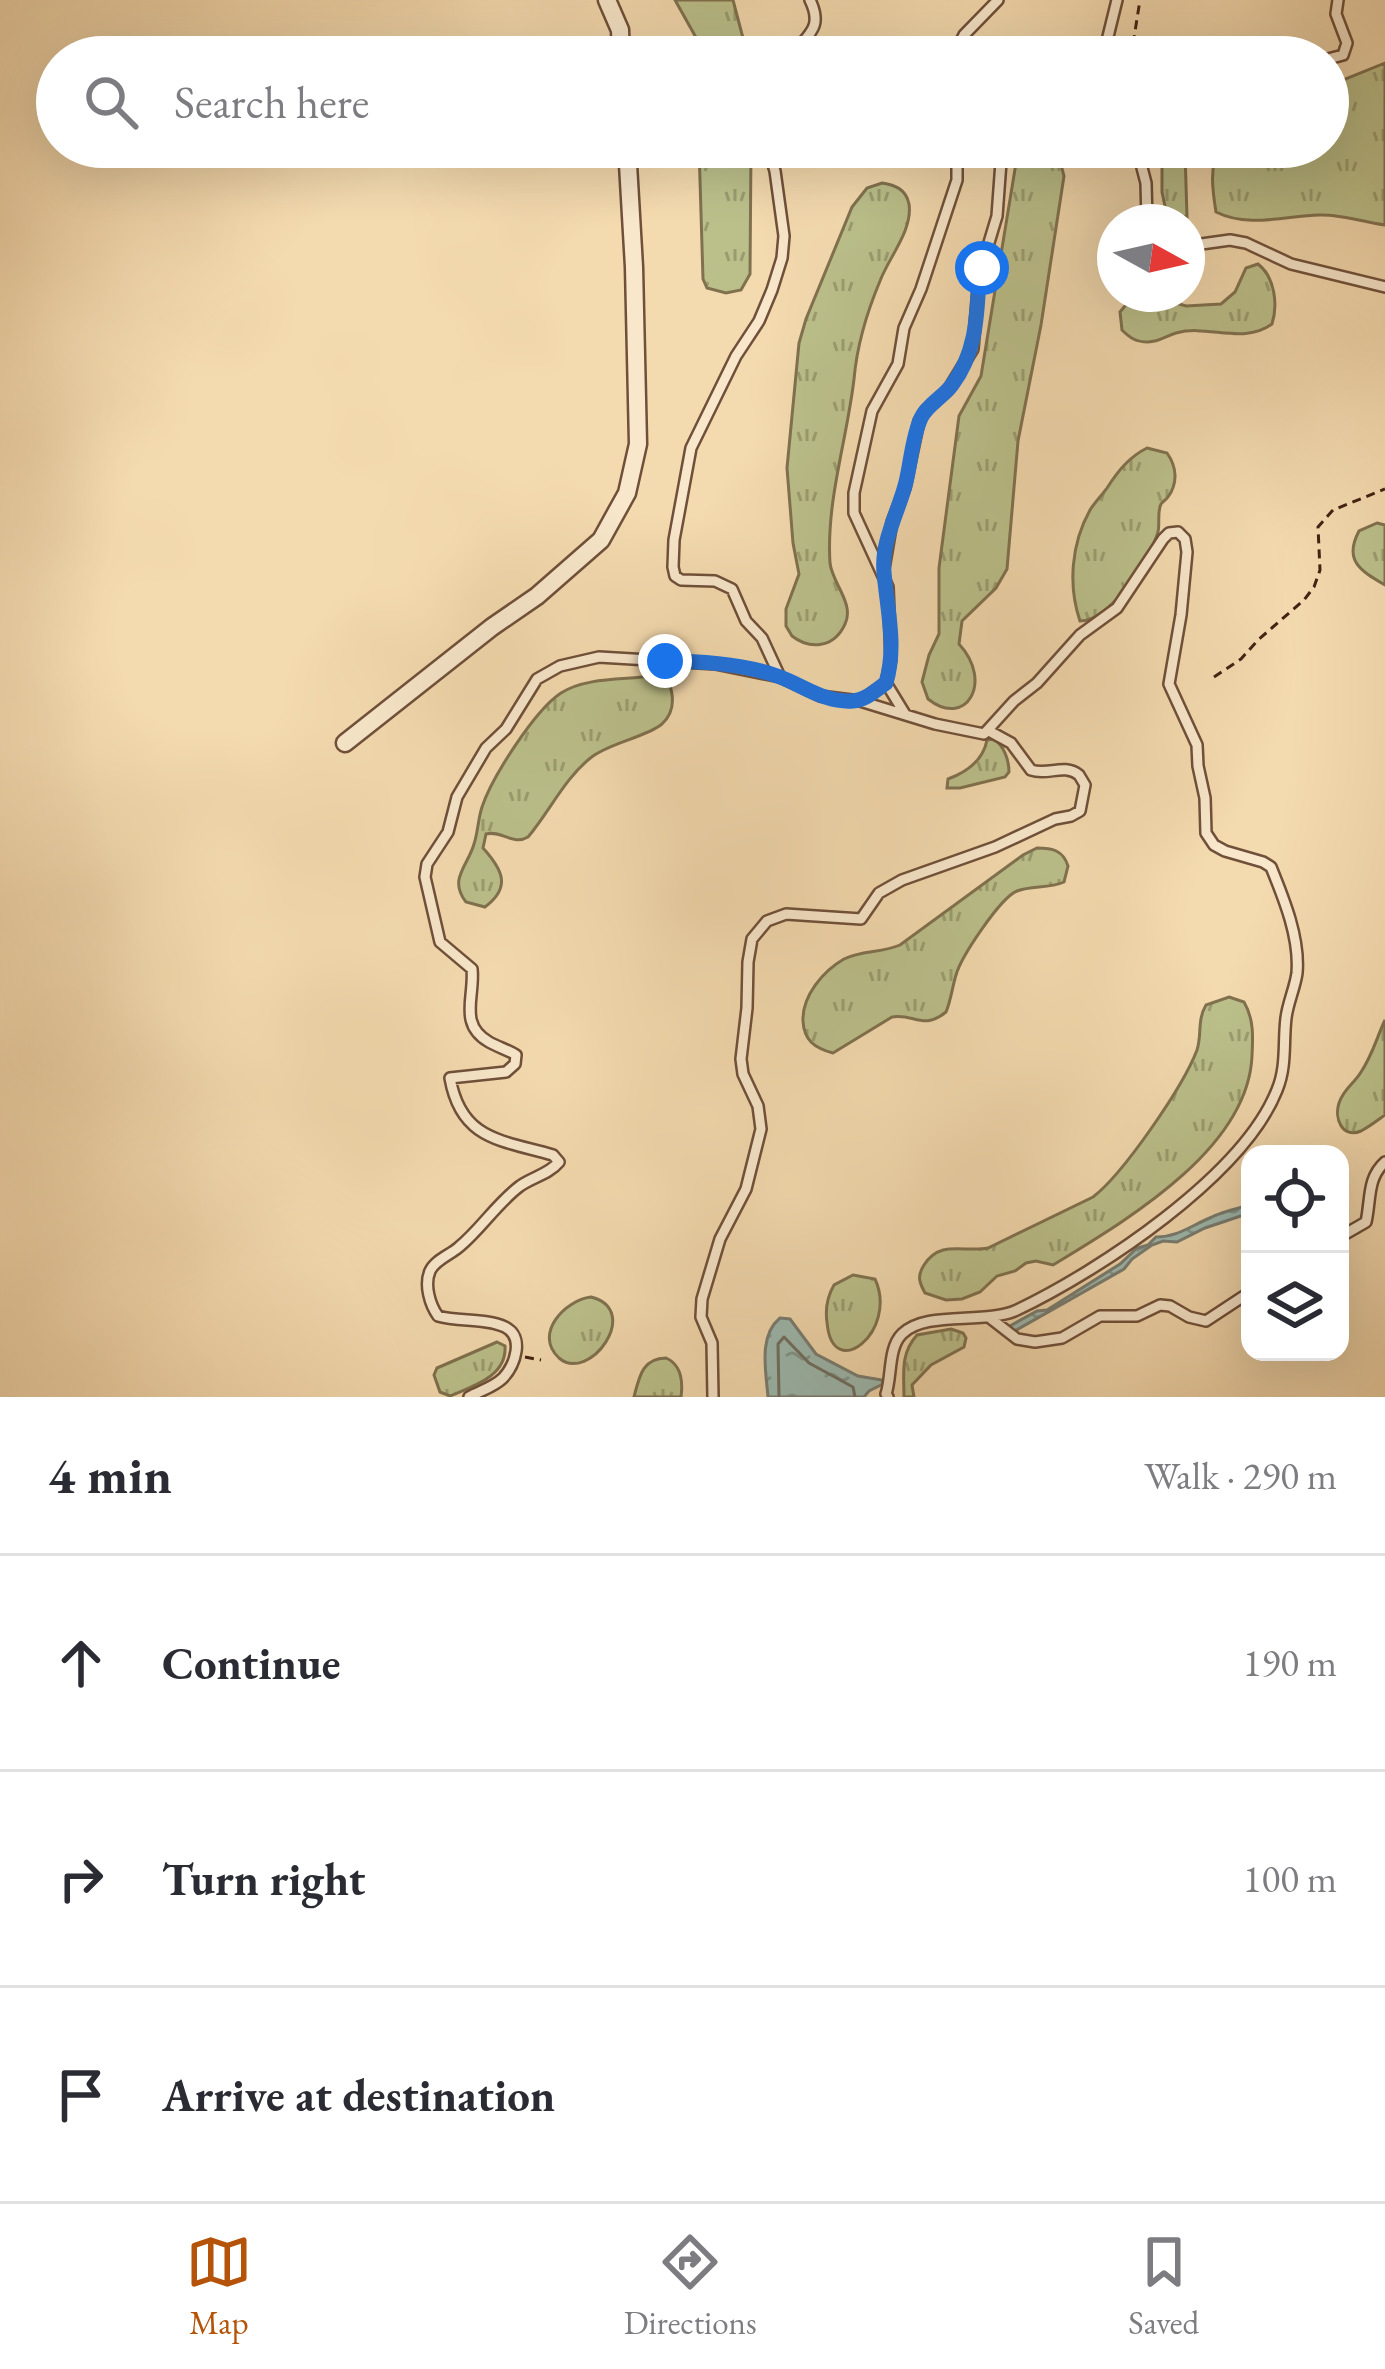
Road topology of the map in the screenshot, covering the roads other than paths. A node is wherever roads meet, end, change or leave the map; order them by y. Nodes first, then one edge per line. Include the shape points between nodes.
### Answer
1 (607, 0) edge
2 (810, 0) edge
3 (998, 0) edge
4 (1117, 0) edge
5 (1338, 0) edge
6 (620, 36) edge
7 (807, 36) edge
8 (963, 36) edge
9 (1108, 36) edge
10 (1344, 36) edge
11 (628, 168) edge
12 (775, 168) edge
13 (957, 168) edge
14 (1001, 168) edge
15 (1142, 168) edge
16 (1147, 204) edge
17 (1205, 244) edge
18 (1385, 287) edge
19 (884, 575) junction
20 (780, 677) junction
21 (886, 683) junction
22 (860, 701) junction
23 (905, 714) junction
24 (989, 731) junction
25 (345, 743) dead end
26 (481, 1075) junction
27 (460, 1109) junction
28 (1385, 1162) edge
29 (1349, 1232) edge
30 (1241, 1298) edge
31 (990, 1318) junction
32 (886, 1396) edge
33 (469, 1397) edge
34 (713, 1397) edge

1 - 6 street
2 - 7 lane via 817,15
3 - 8 lane
4 - 9 lane
5 - 10 lane
11 - 25 street via 638,444 627,493 601,540
12 - 20 lane via 781,263 689,452 673,566 681,580 732,589
13 - 19 lane via 856,478 853,508
14 - 19 lane via 973,349 919,422
15 - 16 lane
17 - 18 lane via 1246,242 1291,264
19 - 21 lane
20 - 22 lane via 820,696
20 - 26 lane via 705,662 599,657 560,665 534,683 472,771 426,870 440,942 472,969 470,1021 486,1041 516,1054 513,1068
21 - 22 lane
21 - 23 lane
22 - 23 lane
23 - 24 lane via 968,733
24 - 31 lane via 1075,640 1117,608 1163,538 1182,535 1184,593 1170,688 1196,745 1206,833 1225,851 1271,867 1297,966 1280,1081 1243,1145 1196,1191 1078,1279
24 - 34 lane via 1035,772 1079,775 1080,811 902,880 879,893 861,919 785,914 752,939 741,1059 761,1129 702,1299
26 - 27 lane via 463,1091
26 - 27 lane via 450,1078
27 - 33 lane via 484,1135 560,1162 511,1193 430,1272 438,1316 500,1325 517,1340 503,1378
28 - 29 lane via 1371,1185 1366,1222
30 - 31 lane via 1206,1321 1160,1305 1136,1316 1100,1316 1045,1342 1017,1339
31 - 32 lane via 906,1331

